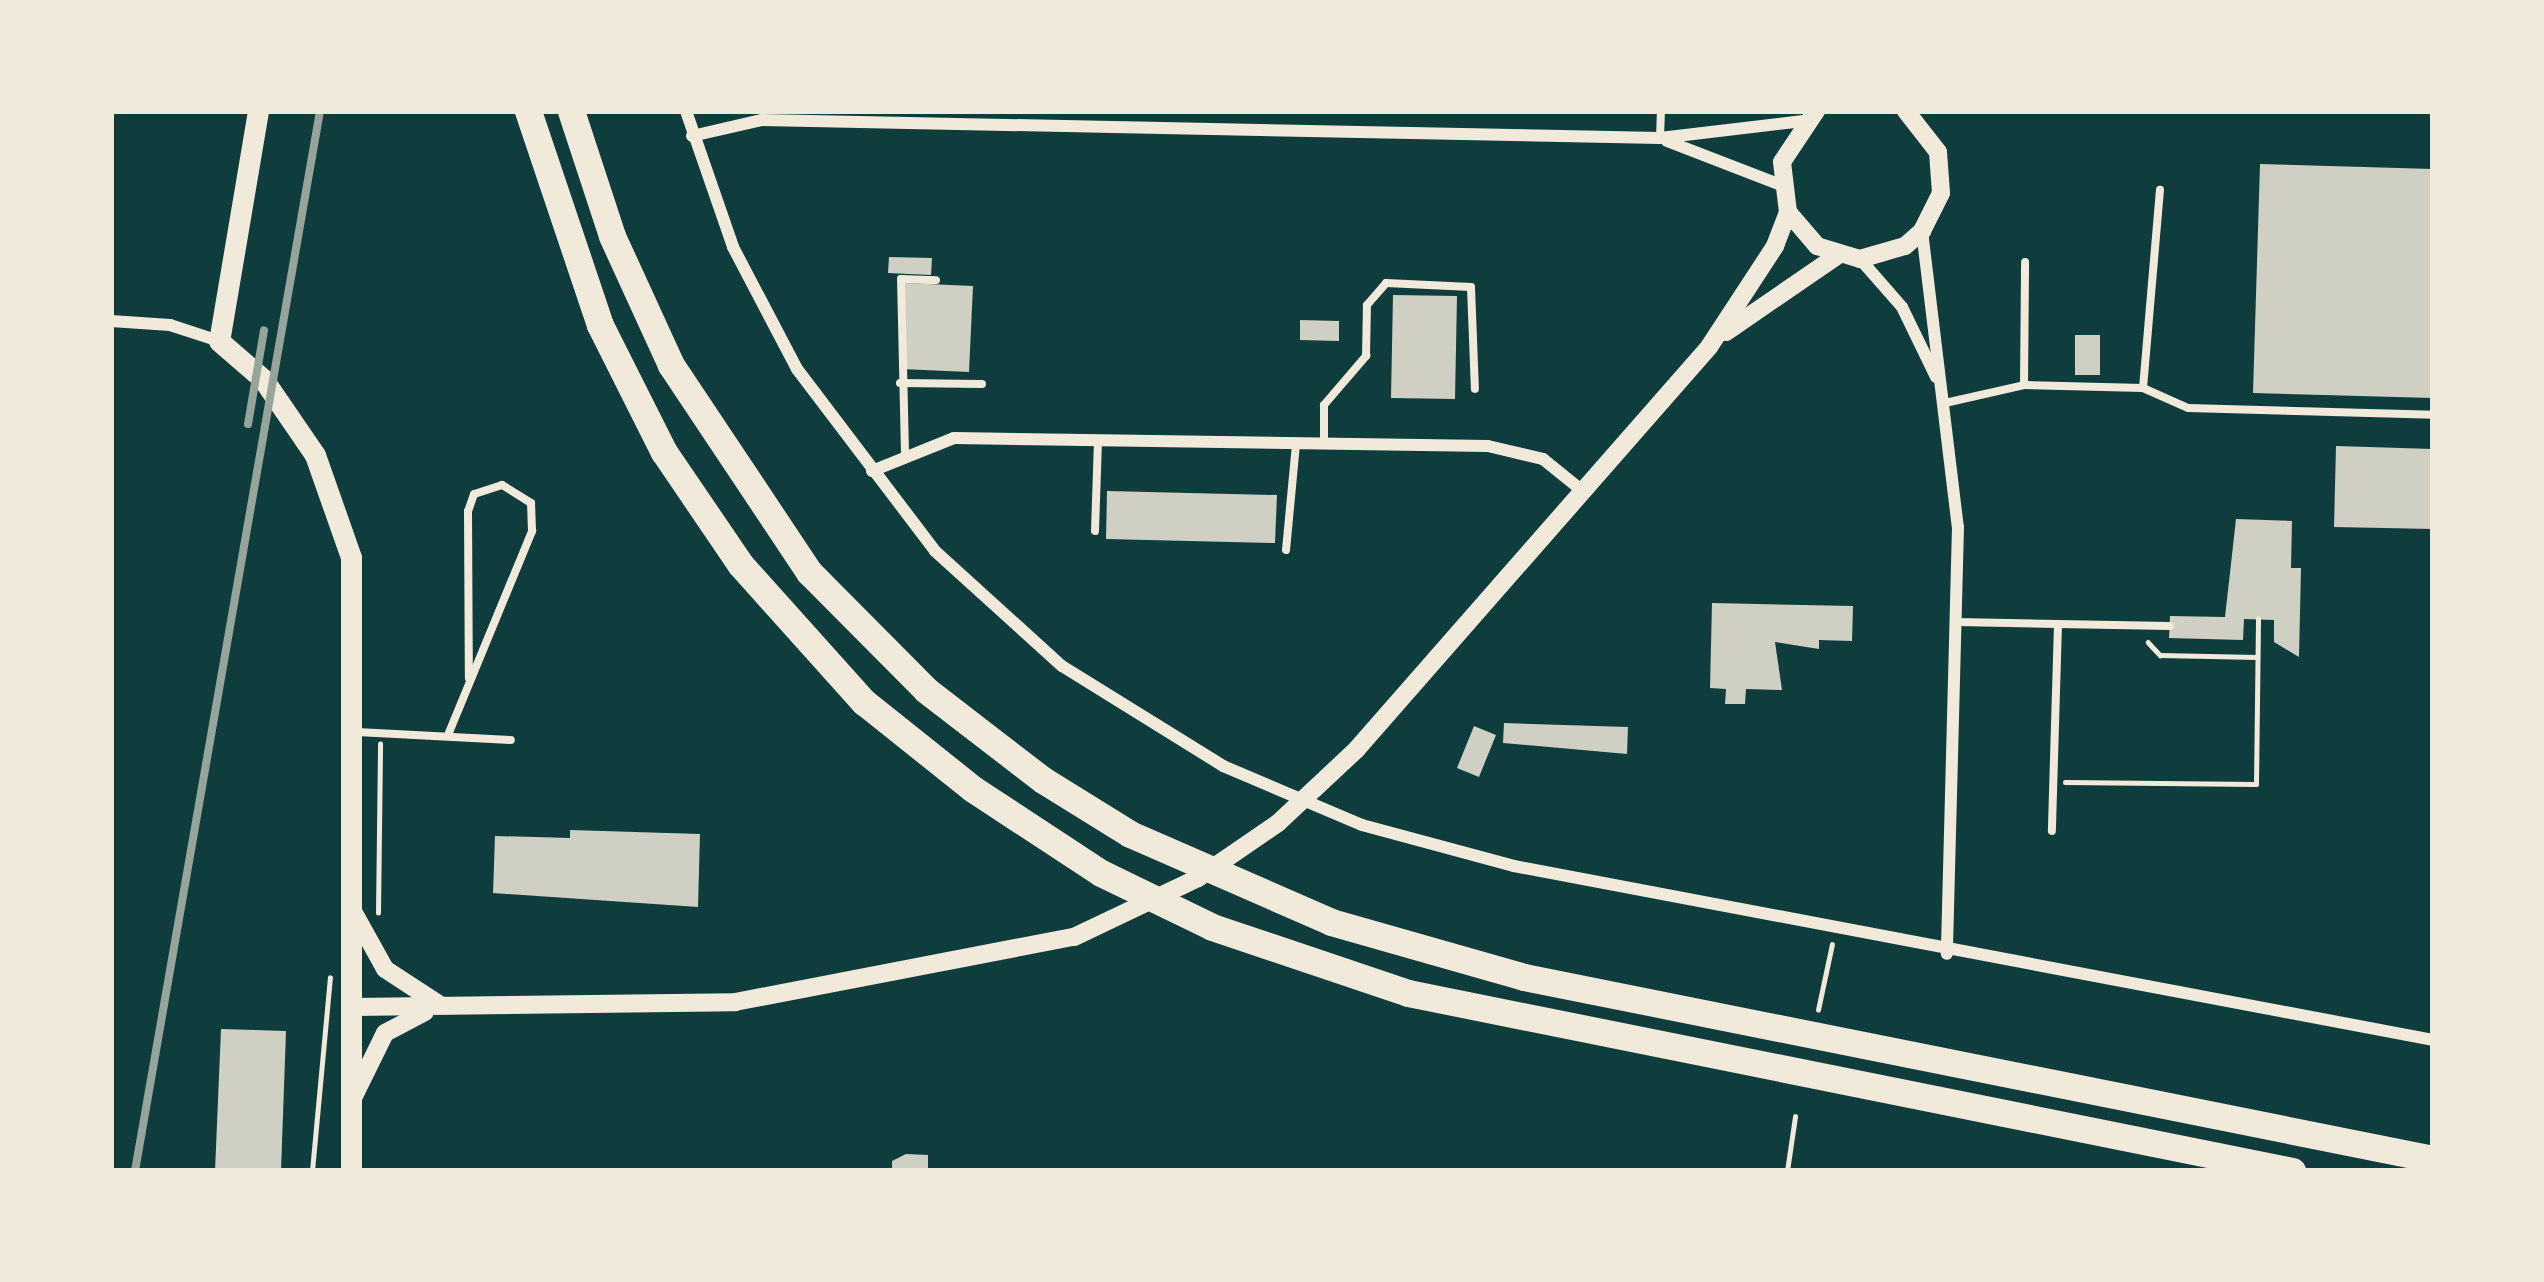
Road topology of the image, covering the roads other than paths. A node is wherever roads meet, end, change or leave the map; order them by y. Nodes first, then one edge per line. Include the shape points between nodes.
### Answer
1 (258, 111) edge
2 (528, 111) edge
3 (571, 111) edge
4 (686, 111) edge
5 (1661, 111) edge
6 (1906, 111) edge
7 (1929, 111) edge
8 (1810, 116) edge
9 (1929, 133) junction
10 (692, 136) junction
11 (1660, 138) junction
12 (1781, 184) junction
13 (2160, 190) dead end
14 (1788, 212) junction
15 (1922, 231) junction
16 (1838, 255) junction
17 (1860, 259) junction
18 (2025, 262) dead end
19 (936, 280) dead end
20 (111, 321) edge
21 (219, 341) junction
22 (1709, 346) junction
23 (900, 383) junction
24 (982, 384) dead end
25 (2024, 385) junction
26 (2143, 388) junction
27 (1474, 389) dead end
28 (1943, 396) junction
29 (2433, 415) edge
30 (1098, 440) junction
31 (1296, 444) junction
32 (1324, 444) junction
33 (905, 453) junction
34 (872, 471) junction
35 (1580, 489) junction
36 (1095, 531) dead end
37 (1286, 550) dead end
38 (1956, 622) junction
39 (2058, 624) junction
40 (2170, 626) dead end
41 (469, 678) junction
42 (356, 732) junction
43 (448, 735) junction
44 (511, 740) dead end
45 (2052, 831) dead end
46 (354, 913) junction
47 (1947, 953) junction
48 (353, 1007) junction
49 (445, 1008) junction
50 (2433, 1040) edge
51 (352, 1100) junction
52 (2433, 1159) edge
53 (351, 1171) edge
54 (2292, 1171) edge

1 - 21 main road
2 - 54 highway via 600,325 664,452 740,564 864,702 973,789 1101,873 1212,927 1408,993
3 - 52 highway via 612,236 671,365 809,572 926,690 1042,780 1130,834 1262,896 1423,952
4 - 10 street
5 - 11 lane
6 - 9 street
7 - 9 street
8 - 11 street
8 - 12 street via 1790,140
9 - 15 street via 1941,194
10 - 11 street via 762,120
10 - 34 street via 733,247 797,369
11 - 12 street
12 - 14 street
13 - 26 lane
14 - 16 street via 1800,231
14 - 22 street via 1775,246
15 - 17 street via 1883,256
15 - 28 street
16 - 17 street
16 - 22 street
17 - 28 street via 1902,307
18 - 25 lane
19 - 23 lane via 901,279
20 - 21 street via 170,325
21 - 42 main road via 278,398 340,509 357,615
22 - 35 street
23 - 24 lane
23 - 33 lane
25 - 26 lane
25 - 28 lane
26 - 29 lane via 2188,408
27 - 32 lane via 1471,287 1386,283 1367,304 1366,356 1324,405
28 - 38 street via 1957,480
30 - 31 street
30 - 33 street via 954,438
30 - 36 lane
31 - 32 street
31 - 37 lane
32 - 35 street via 1514,449 1543,459
33 - 34 street
34 - 47 street via 935,551 1063,666 1157,730 1272,791 1456,852
35 - 49 street via 1356,750 1241,850 1074,937 735,1002
38 - 39 lane
38 - 47 street
39 - 40 lane
39 - 45 lane
41 - 41 lane via 532,531 531,503 502,484 474,494 468,511
41 - 43 lane
42 - 43 lane
42 - 46 main road
43 - 44 lane
46 - 48 main road
46 - 49 street via 385,969
47 - 50 street
48 - 49 street
48 - 51 main road
49 - 51 street via 406,1017 385,1033
51 - 53 main road

